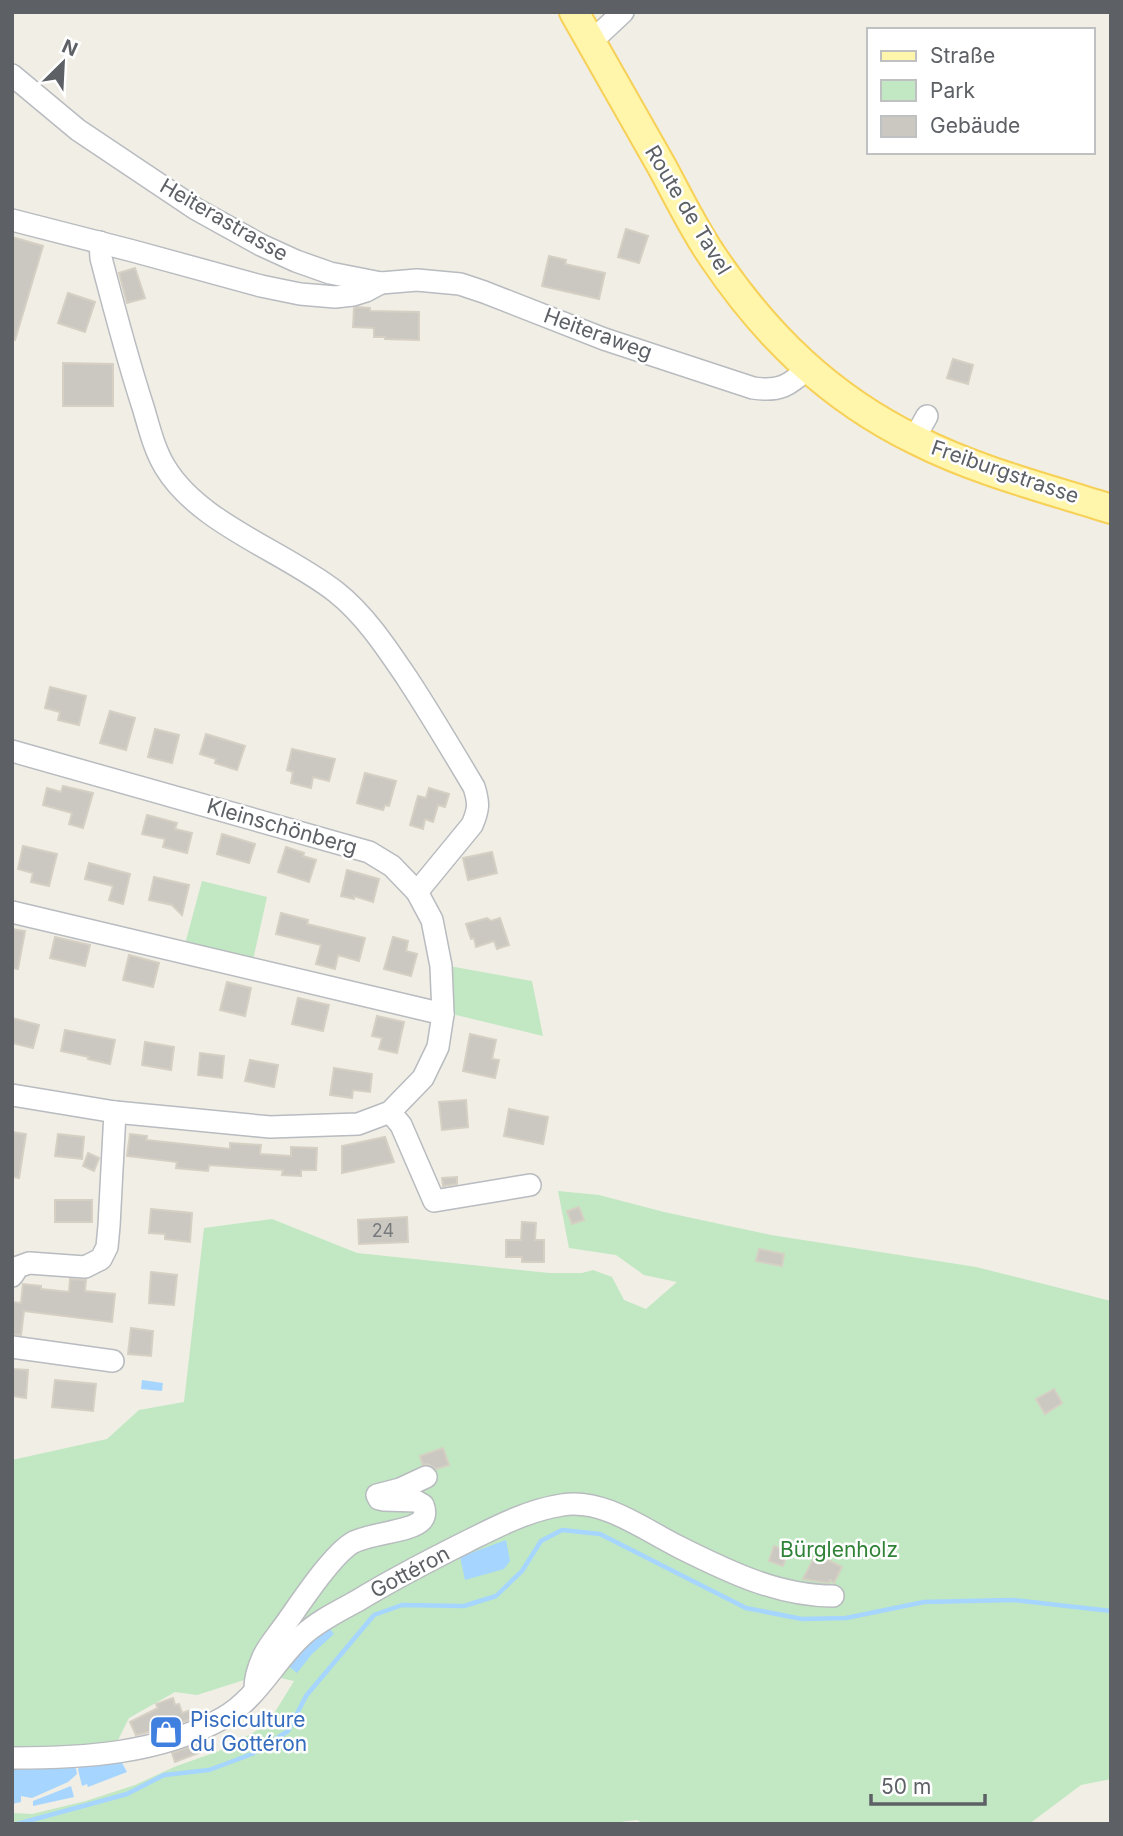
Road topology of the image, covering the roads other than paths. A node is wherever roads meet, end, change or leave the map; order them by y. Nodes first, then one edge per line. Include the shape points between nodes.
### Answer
1 (575, 12) edge
2 (623, 12) edge
3 (591, 42) junction
4 (12, 75) edge
5 (12, 220) edge
6 (100, 242) junction
7 (381, 284) junction
8 (808, 368) junction
9 (865, 411) joint
10 (1111, 509) edge
11 (12, 751) edge
12 (417, 892) junction
13 (12, 912) edge
14 (443, 1014) junction
15 (12, 1095) edge
16 (115, 1111) junction
17 (390, 1112) junction
18 (530, 1185) dead end
19 (12, 1276) edge
20 (12, 1347) edge
21 (113, 1361) dead end
22 (426, 1477) dead end
23 (833, 1596) dead end
24 (255, 1690) junction
25 (12, 1758) edge

1 - 3 main road, Route de Tavel
2 - 3 street
3 - 8 main road, Route de Tavel via 712,257 757,317
4 - 7 street, Heiterastrasse via 78,130 226,226 296,261
5 - 6 street, Heiterastrasse
6 - 7 street, Heiterastrasse via 300,294 353,295
6 - 12 street via 131,367 164,466 200,506 312,575 361,615 419,696 474,787 479,802 472,825
7 - 8 street, Heiteraweg via 460,284 604,339 753,388 775,390
8 - 9 main road, Route de Tavel
9 - 10 main road, Freiburgstrasse via 920,427 956,458
11 - 12 street, Kleinschönberg via 369,852 392,866
12 - 14 street, Kleinschönberg via 432,920
13 - 14 street
14 - 17 street, Kleinschönberg via 438,1047 423,1078
15 - 16 street, Kleinschönberg
16 - 17 street, Kleinschönberg via 270,1127 358,1124
16 - 19 street via 109,1226 101,1259 86,1267 29,1263 18,1267
17 - 18 street via 401,1125 433,1201
20 - 21 street
22 - 24 street via 377,1495 424,1505 425,1516 413,1526 361,1539 339,1554 264,1655
23 - 24 street, Gottéron via 763,1584 609,1511 577,1503 561,1505 489,1531 395,1578 306,1632
24 - 25 street, Gottéron via 225,1717 166,1742 118,1752

